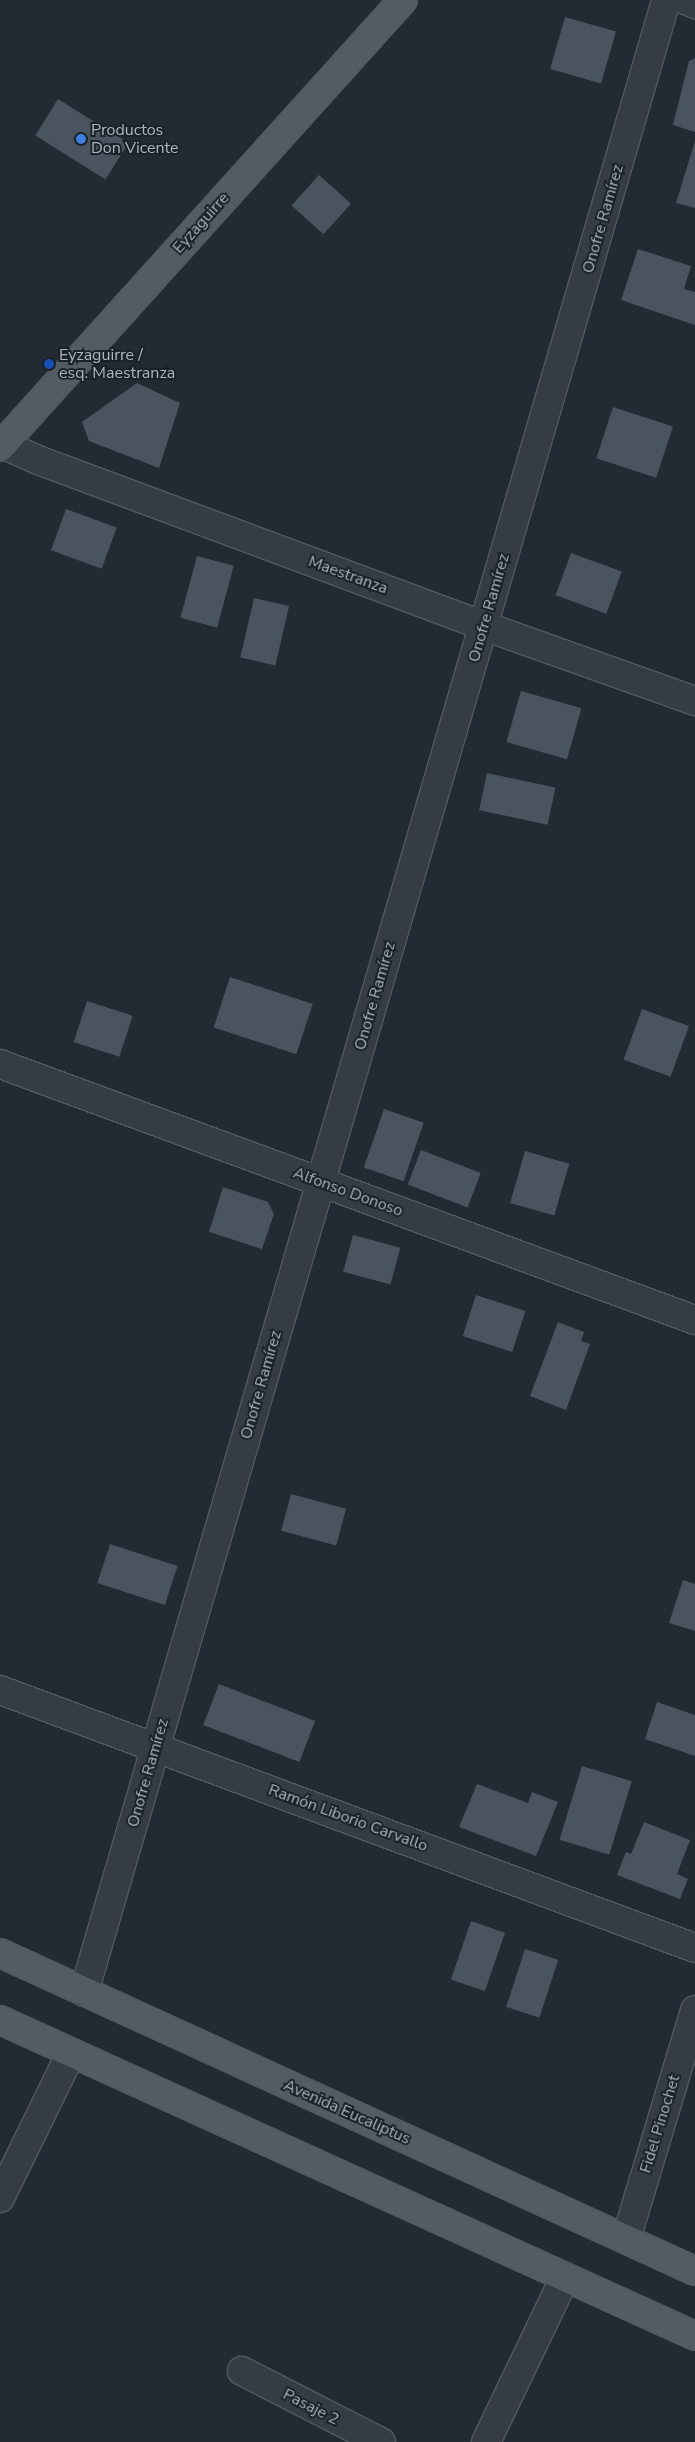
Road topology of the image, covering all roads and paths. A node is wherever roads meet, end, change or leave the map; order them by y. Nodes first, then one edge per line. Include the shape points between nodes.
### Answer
1 (403, 0) edge
2 (666, 0) edge
3 (685, 0) edge
4 (695, 4) edge
5 (1, 446) edge
6 (484, 626) junction
7 (695, 701) edge
8 (0, 1064) edge
9 (321, 1182) junction
10 (695, 1320) edge
11 (0, 1690) edge
12 (156, 1746) junction
13 (695, 1948) edge
14 (0, 1953) edge
15 (84, 1992) junction
16 (695, 2010) edge
17 (0, 2020) edge
18 (70, 2053) junction
19 (0, 2198) edge
20 (626, 2239) junction
21 (695, 2270) edge
22 (565, 2277) junction
23 (695, 2336) edge
24 (242, 2371) dead end
25 (381, 2442) edge
26 (486, 2442) edge

1 - 5 main road, Eyzaguirre
2 - 6 street, Onofre Ramírez
3 - 4 street
5 - 6 street, Maestranza
6 - 7 street, Maestranza
6 - 9 street, Onofre Ramírez
8 - 9 street, Alfonso Donoso
9 - 10 street, Alfonso Donoso
9 - 12 street, Onofre Ramírez
11 - 12 street, Ramón Liborio Carvallo
12 - 13 street, Ramón Liborio Carvallo
12 - 15 street, Onofre Ramírez
14 - 15 main road, Avenida Eucaliptus
15 - 20 main road, Avenida Eucaliptus
16 - 20 street, Fidel Pinochet
17 - 18 main road
18 - 19 street
18 - 22 main road
20 - 21 main road, Avenida Eucaliptus
22 - 23 main road
22 - 26 street
24 - 25 street, Pasaje 2

